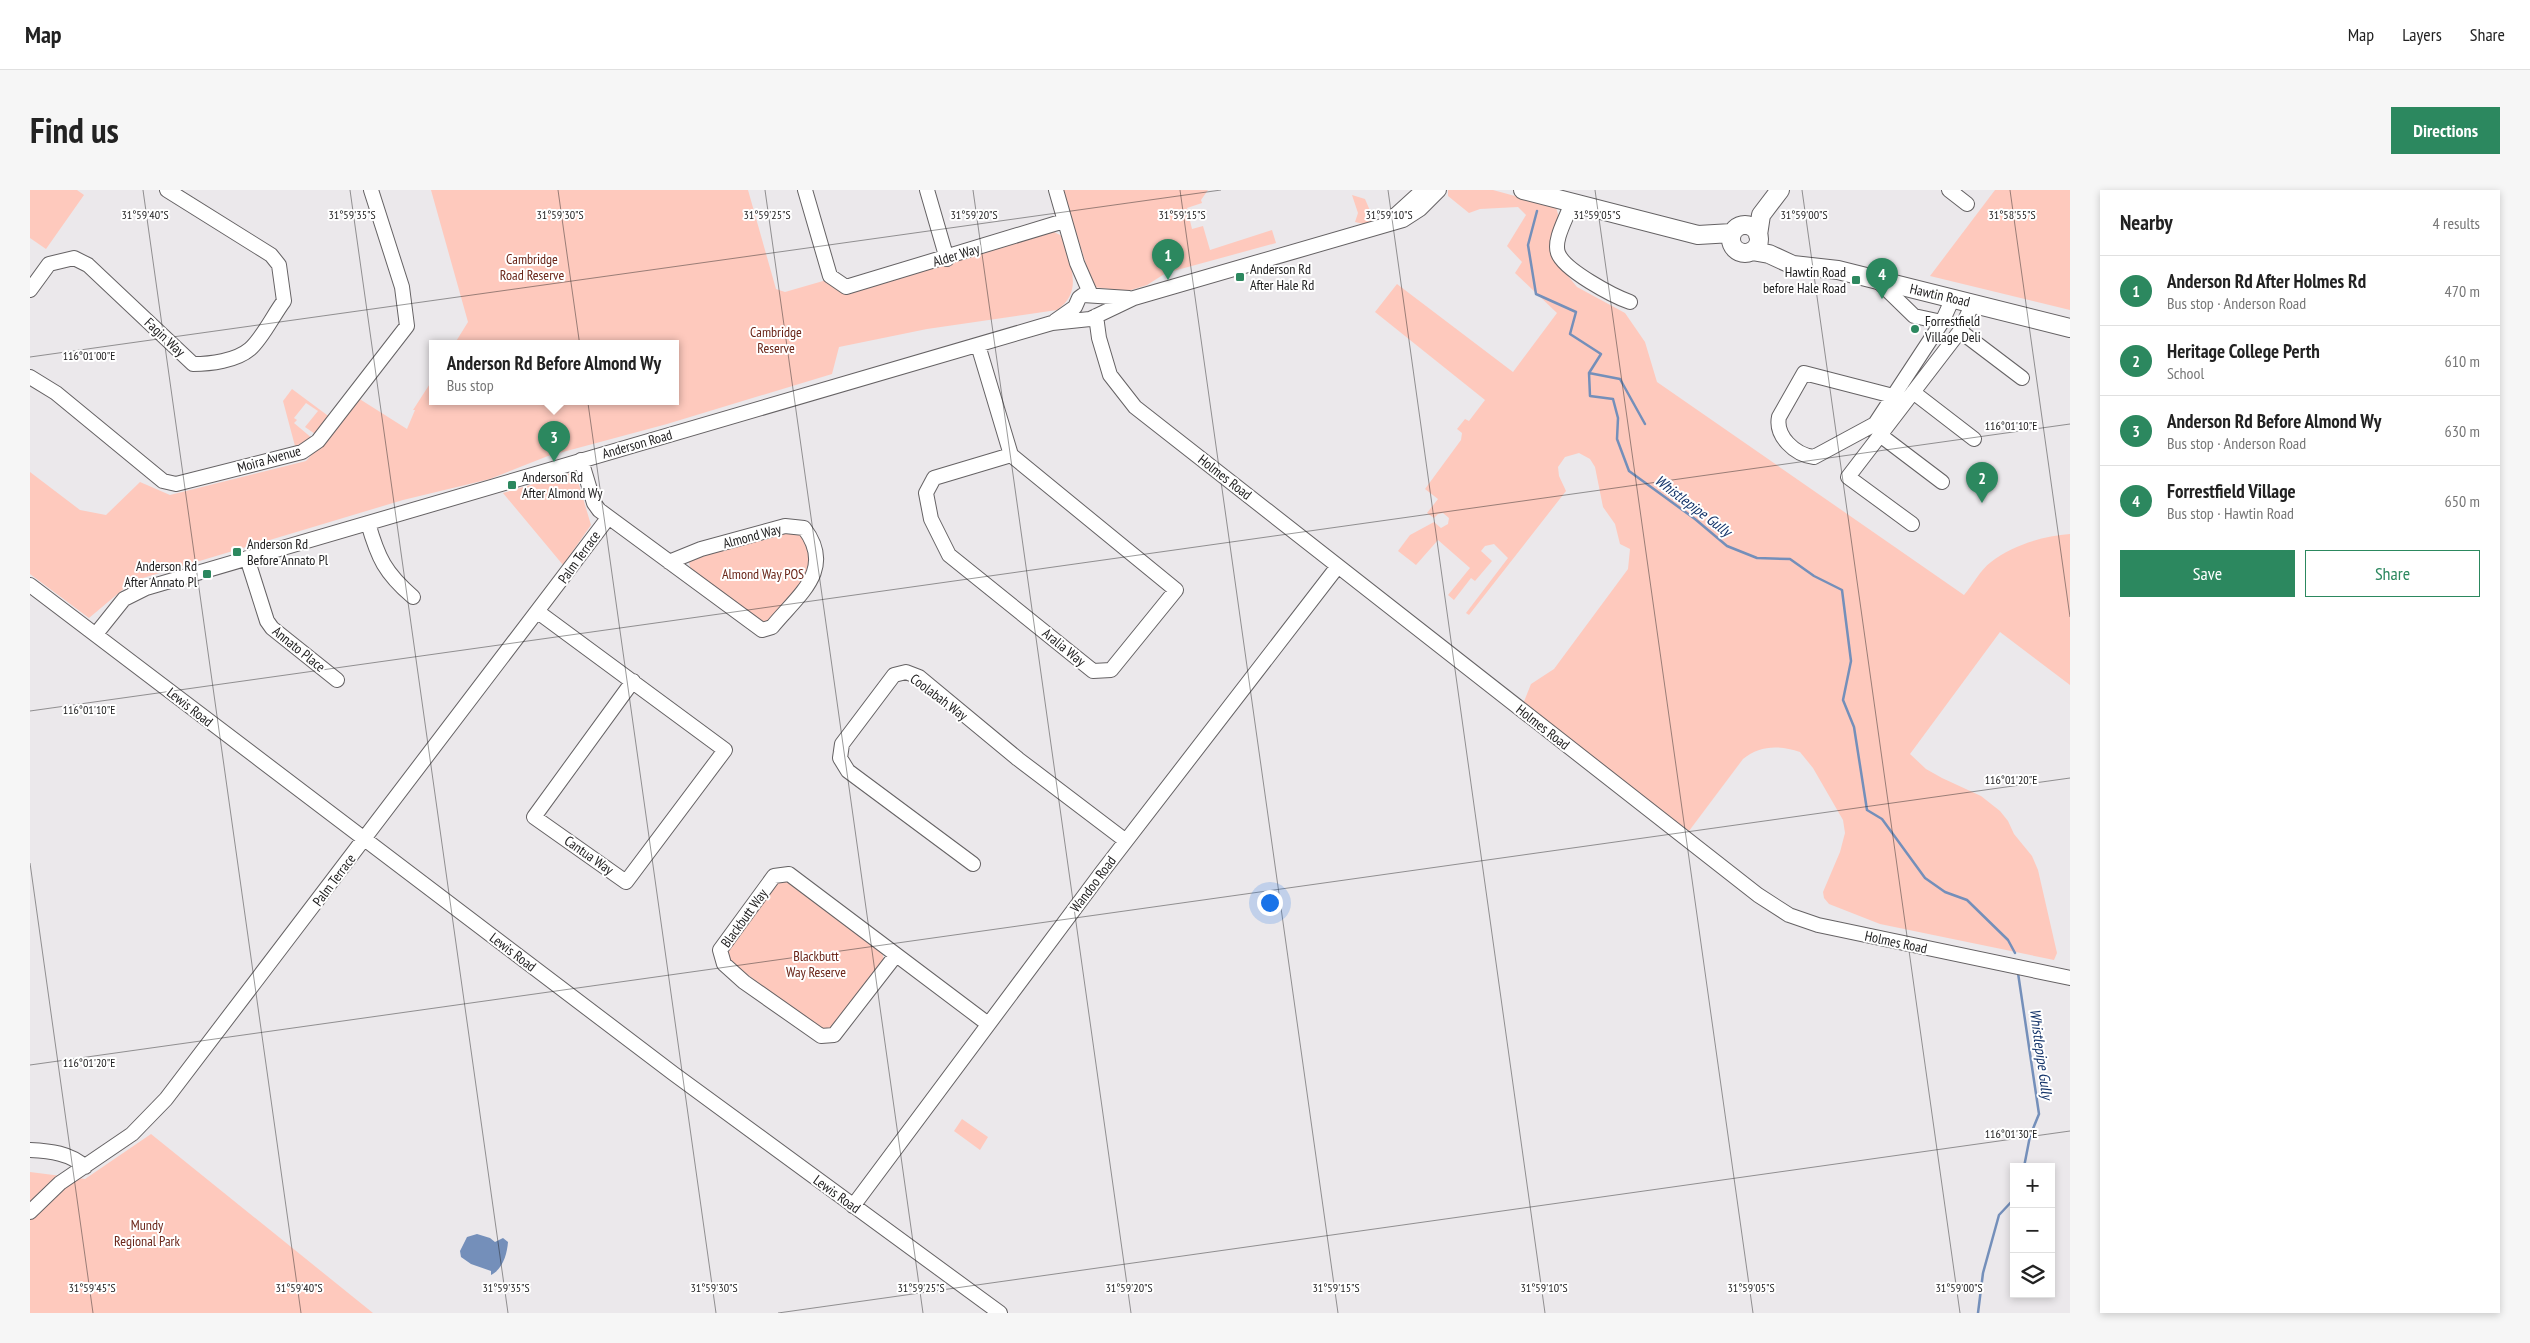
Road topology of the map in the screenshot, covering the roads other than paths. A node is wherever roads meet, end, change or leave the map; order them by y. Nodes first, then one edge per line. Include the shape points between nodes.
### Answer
1 (167, 190) edge
2 (371, 190) edge
3 (805, 190) edge
4 (927, 190) edge
5 (1056, 190) edge
6 (1423, 190) edge
7 (1438, 190) edge
8 (1523, 190) edge
9 (1769, 190) edge
10 (1780, 190) edge
11 (1949, 190) edge
12 (1572, 202) junction
13 (1967, 204) dead end
14 (1064, 221) junction
15 (1384, 225) junction
16 (1746, 239) junction
17 (947, 258) junction
18 (1877, 280) junction
19 (30, 290) edge
20 (1134, 298) junction
21 (1954, 298) junction
22 (1630, 302) dead end
23 (1973, 303) junction
24 (1088, 308) junction
25 (1942, 322) junction
26 (2070, 328) edge
27 (1960, 330) junction
28 (978, 344) junction
29 (30, 377) edge
30 (2022, 378) dead end
31 (1912, 392) junction
32 (1894, 396) junction
33 (1880, 435) junction
34 (1974, 439) dead end
35 (1011, 455) junction
36 (580, 460) junction
37 (1942, 482) dead end
38 (608, 518) junction
39 (368, 523) junction
40 (1912, 524) dead end
41 (247, 558) junction
42 (669, 562) junction
43 (1338, 566) junction
44 (30, 585) edge
45 (413, 596) dead end
46 (538, 612) junction
47 (96, 634) junction
48 (337, 680) dead end
49 (633, 681) junction
50 (365, 840) junction
51 (1126, 841) junction
52 (973, 864) dead end
53 (896, 955) junction
54 (2070, 978) edge
55 (988, 1024) junction
56 (30, 1150) edge
57 (85, 1167) junction
58 (853, 1206) junction
59 (30, 1212) edge
60 (1000, 1313) edge

1 - 19 street, Fagin Way via 271,255 280,265 284,300 250,349 210,364 193,364 88,265 74,258 49,264
2 - 29 street, Moira Avenue via 402,287 407,326 318,441 302,452 176,484 164,481 56,393
3 - 17 street, Alder Way via 830,276 846,287
4 - 17 street
5 - 14 street, Holmes Road
6 - 15 street, Anderson Road
7 - 15 street, Anderson Road via 1410,216
8 - 12 main road, Hawtin Road
9 - 16 main road
10 - 16 main road
11 - 13 street
12 - 16 main road, Hawtin Road via 1698,235 1709,242
12 - 22 street via 1558,241 1558,253 1565,263 1607,293
14 - 17 street, Alder Way
14 - 24 street, Holmes Road
15 - 20 street, Anderson Road
16 - 18 main road, Hawtin Road
18 - 21 main road, Hawtin Road
18 - 25 street via 1914,316
20 - 24 street, Anderson Road
20 - 24 street, Anderson Road
21 - 23 main road, Hawtin Road
21 - 25 street
23 - 26 main road, Hawtin Road
23 - 27 street
24 - 28 street, Anderson Road via 1052,323
24 - 43 street, Holmes Road via 1110,374 1135,407
25 - 32 street
27 - 30 street
27 - 31 street
28 - 35 street
28 - 36 street, Anderson Road
31 - 33 street
31 - 34 street
32 - 32 street via 1875,424 1814,457 1793,448 1780,434 1777,425 1804,373
33 - 37 street
33 - 40 street via 1848,477
35 - 35 street, Aralia Way via 1176,590 1111,670 1093,671 949,555 931,519 926,493 934,478
36 - 38 street, Almond Way via 594,503
36 - 39 street, Anderson Road
38 - 42 street, Almond Way
38 - 46 street, Palm Terrace
39 - 41 street, Anderson Road
39 - 45 street via 382,565
41 - 47 street, Anderson Road via 129,595
41 - 48 street, Annato Place via 272,628
42 - 42 street, Almond Way via 762,630 772,627 815,575 817,557 812,538 804,528 785,526 701,549
43 - 51 street, Wandoo Road
43 - 54 street, Holmes Road via 1758,895 1789,915 1858,935
44 - 47 street, Lewis Road
46 - 49 street, Cantua Way
46 - 50 street, Palm Terrace
47 - 50 street, Lewis Road
49 - 49 street, Cantua Way via 725,750 626,882 534,817
50 - 57 street, Palm Terrace via 166,1099 132,1134
50 - 58 street, Lewis Road
51 - 52 street, Coolabah Way via 1018,759 919,677 906,672 894,675 842,744 840,758 848,771
51 - 55 street, Wandoo Road
53 - 53 street, Blackbutt Way via 788,874 774,876 720,950 724,964 744,982 821,1036 834,1035
53 - 55 street, Blackbutt Way
55 - 58 street, Wandoo Road
56 - 57 street via 56,1152 78,1160
57 - 59 street, Palm Terrace via 60,1183
58 - 60 street, Lewis Road

